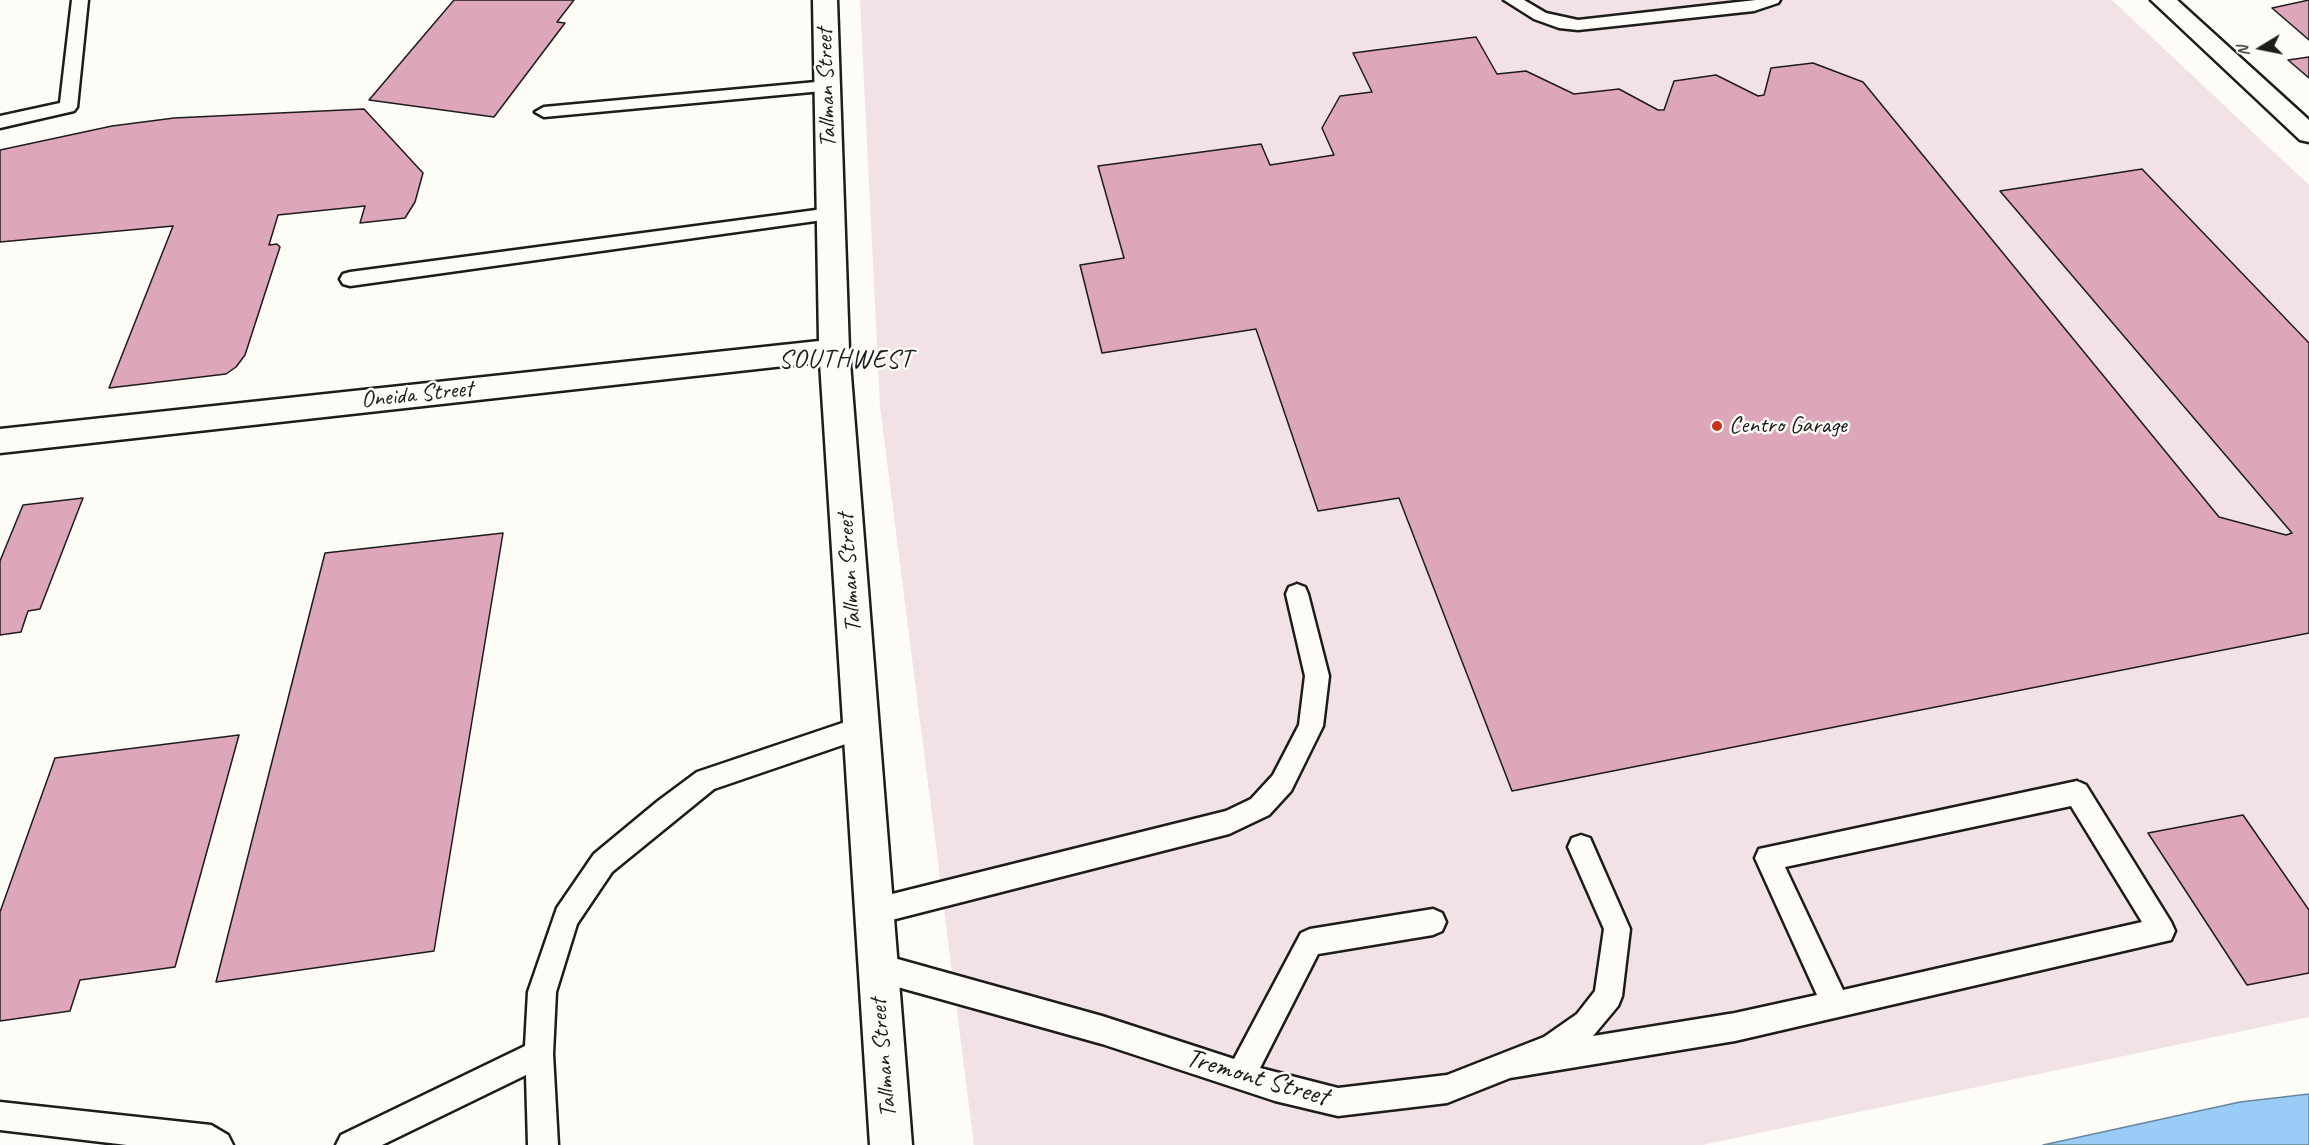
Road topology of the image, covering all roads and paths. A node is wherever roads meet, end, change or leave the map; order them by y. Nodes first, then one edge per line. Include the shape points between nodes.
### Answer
1 (80, 0) edge
2 (825, 0) edge
3 (1512, 0) edge
4 (1772, 0) edge
5 (2163, 0) edge
6 (827, 86) junction
7 (544, 112) dead end
8 (0, 122) edge
9 (2309, 134) edge
10 (831, 214) junction
11 (350, 279) dead end
12 (834, 350) junction
13 (0, 441) edge
14 (1297, 594) dead end
15 (860, 728) junction
16 (1581, 847) dead end
17 (872, 912) junction
18 (1432, 922) dead end
19 (876, 967) junction
20 (1836, 1005) junction
21 (539, 1054) junction
22 (1510, 1064) junction
23 (1241, 1076) junction
24 (0, 1116) edge
25 (218, 1145) edge
26 (351, 1145) edge
27 (543, 1145) edge
28 (891, 1145) edge

1 - 8 lane via 68,107
2 - 6 street, Tallman Street
3 - 4 lane via 1540,16 1578,26 1754,6
5 - 9 street
6 - 7 lane
6 - 10 street, Tallman Street
10 - 11 lane
10 - 12 street, Tallman Street
12 - 13 street, Oneida Street
12 - 15 street, Tallman Street
14 - 17 lane via 1317,676 1311,726 1282,783 1260,807 1229,822
15 - 17 street, Tallman Street
15 - 21 lane via 706,780 603,863 566,917 542,992
16 - 22 lane, Tremont Street via 1617,929 1608,996 1587,1024 1553,1047
17 - 19 street, Tallman Street
18 - 23 lane via 1311,942
19 - 23 lane, Tremont Street via 1102,1030
19 - 28 street, Tallman Street
20 - 20 lane via 1894,992 2162,931 2077,793 1768,858
20 - 22 lane via 1735,1027
21 - 26 lane
21 - 27 lane
22 - 23 lane, Tremont Street via 1447,1089 1338,1102
24 - 25 lane via 211,1140

